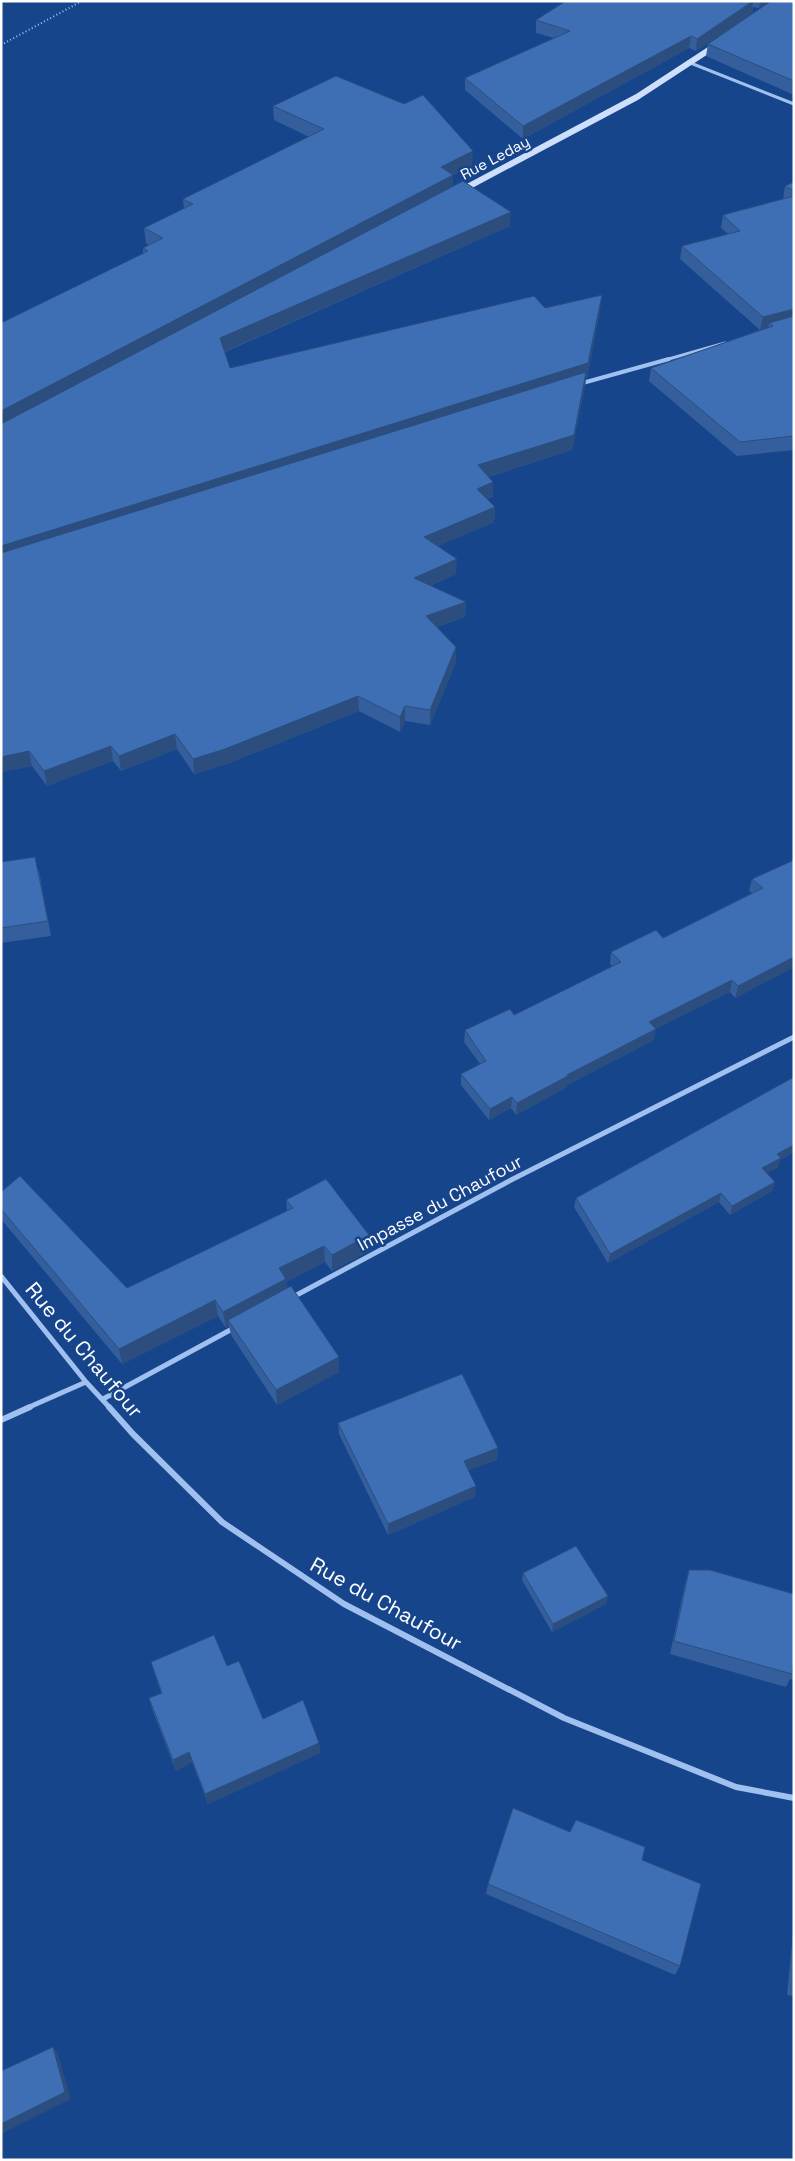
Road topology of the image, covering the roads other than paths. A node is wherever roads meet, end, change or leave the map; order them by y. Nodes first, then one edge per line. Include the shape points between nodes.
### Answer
1 (725, 40) edge
2 (688, 62) junction
3 (794, 104) edge
4 (456, 194) edge
5 (727, 343) edge
6 (575, 385) edge
7 (794, 1037) edge
8 (1, 1276) edge
9 (285, 1301) edge
10 (241, 1324) edge
11 (86, 1382) junction
12 (103, 1399) junction
13 (1, 1420) edge
14 (794, 1798) edge

1 - 2 main road, Rue Leday
2 - 3 street
2 - 4 main road, Rue Leday via 637,97
5 - 6 street
7 - 9 street, Impasse du Chaufour via 513,1179
8 - 11 street, Rue du Chaufour
10 - 12 street
11 - 12 street, Rue du Chaufour
11 - 13 street
12 - 14 street, Rue du Chaufour via 133,1434 222,1522 344,1604 564,1718 736,1786

